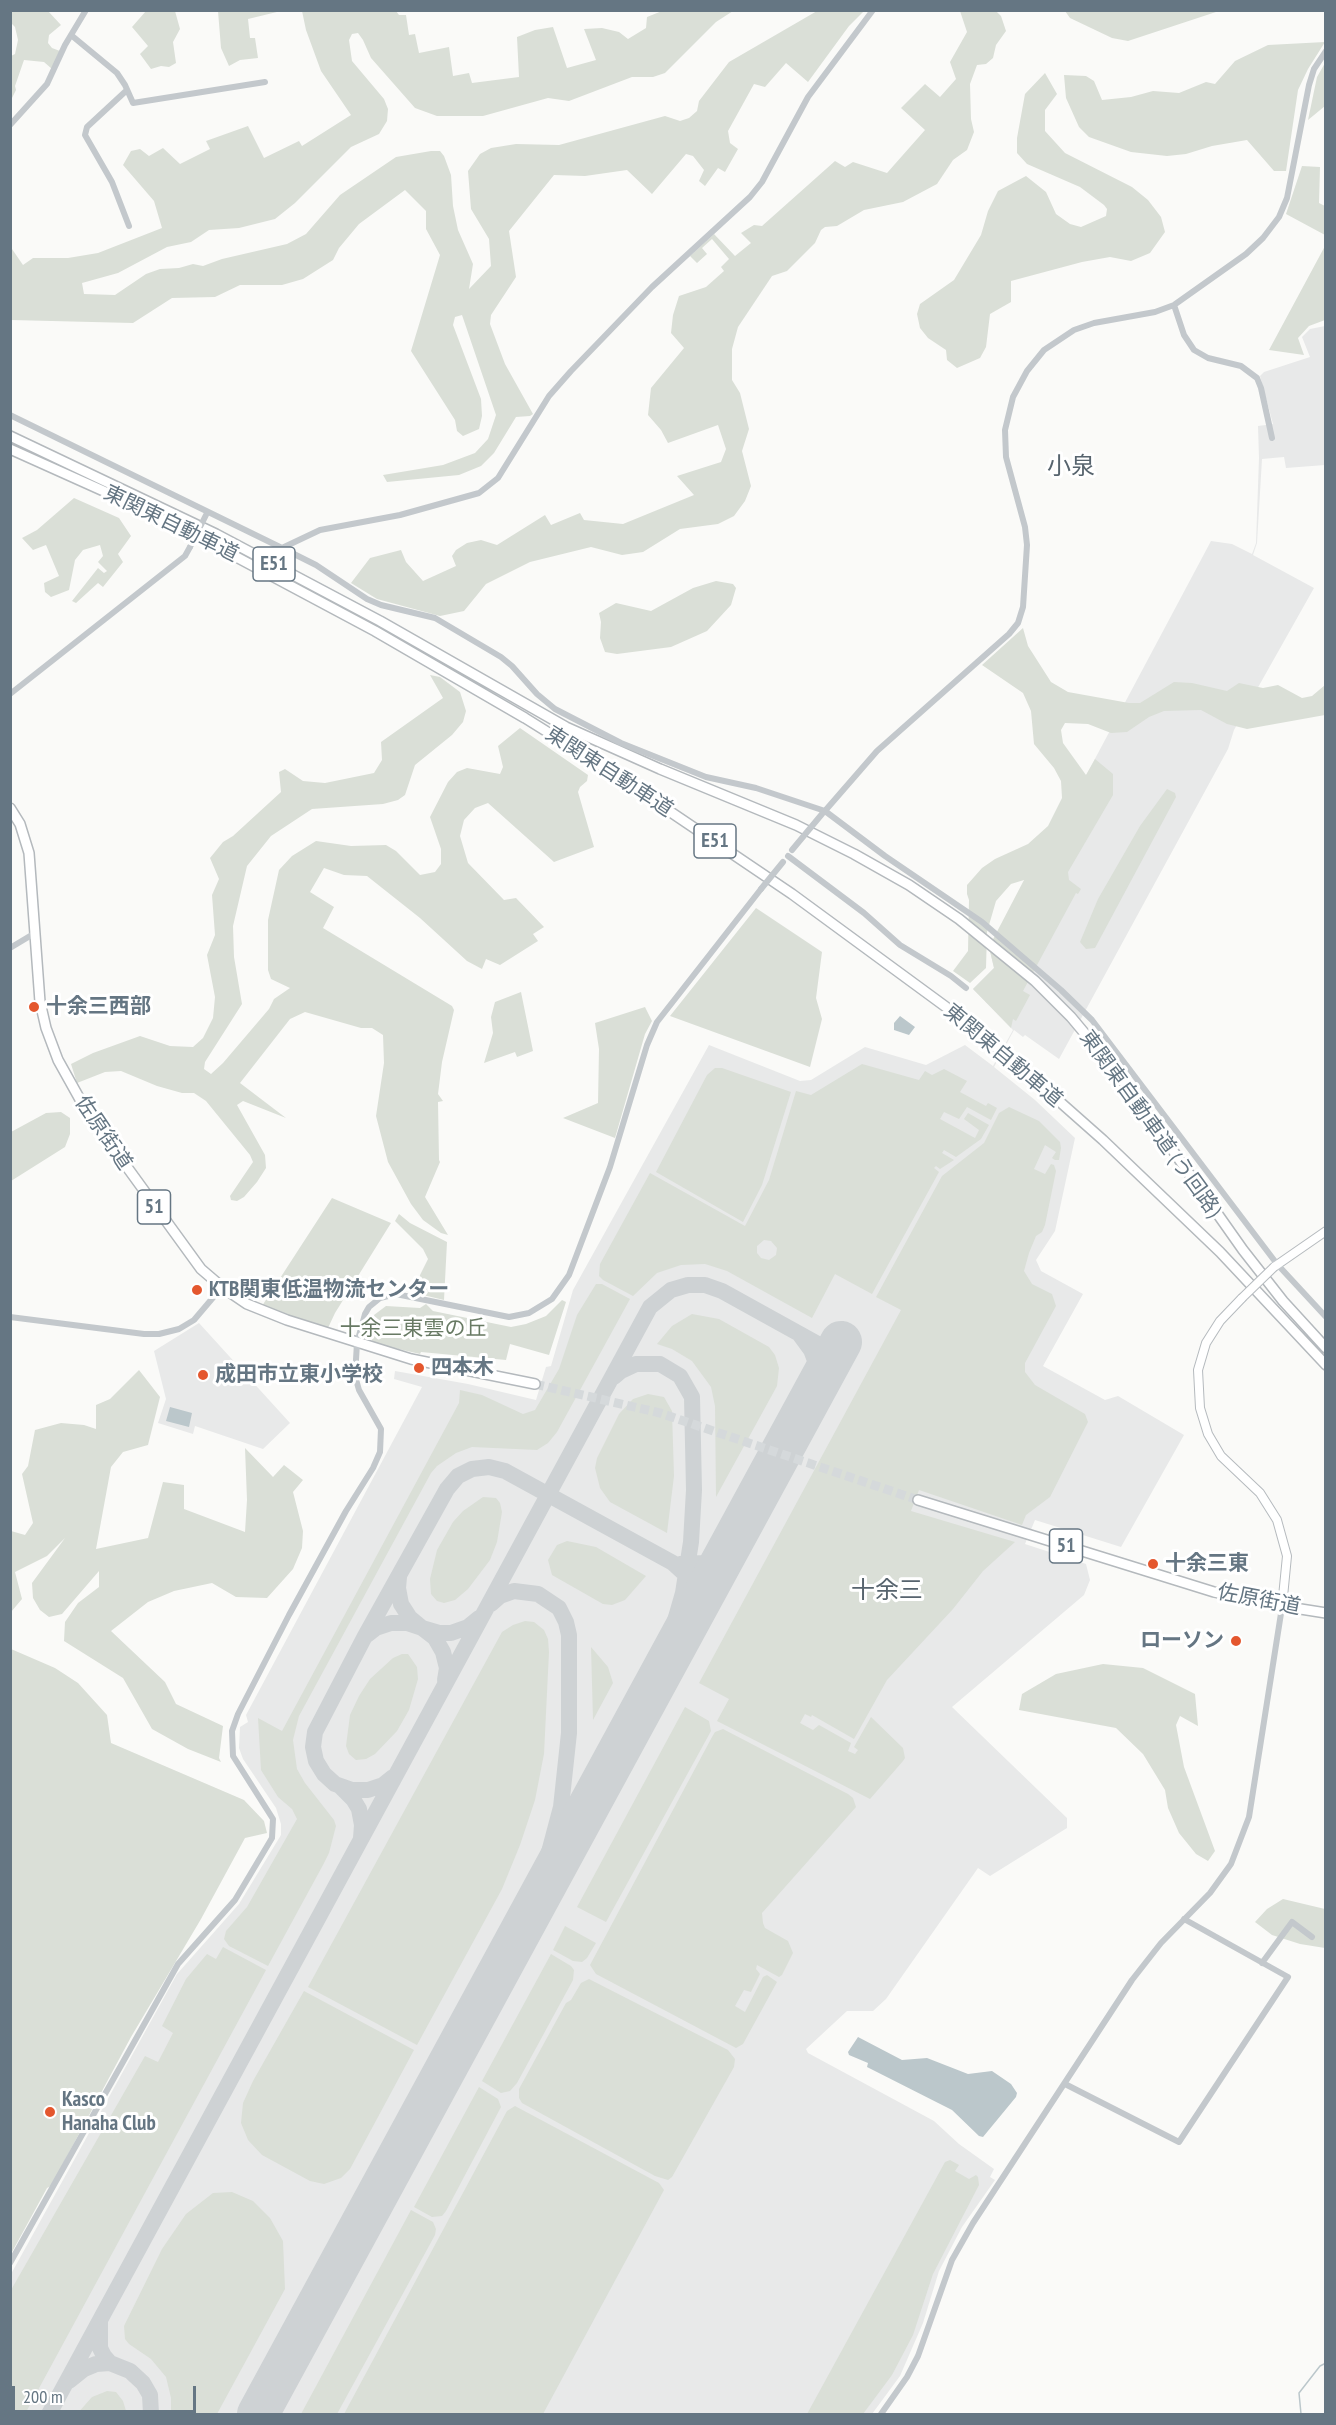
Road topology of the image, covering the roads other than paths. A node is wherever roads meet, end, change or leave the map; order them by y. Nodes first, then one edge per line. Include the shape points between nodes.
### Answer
1 (86, 10) edge
2 (873, 10) edge
3 (71, 35) junction
4 (1326, 51) edge
5 (265, 81) dead end
6 (127, 90) junction
7 (10, 125) edge
8 (129, 226) dead end
9 (1174, 305) junction
10 (10, 415) edge
11 (10, 436) edge
12 (1272, 438) dead end
13 (10, 449) edge
14 (207, 513) junction
15 (282, 548) junction
16 (10, 694) edge
17 (530, 708) joint
18 (10, 808) edge
19 (824, 812) junction
20 (788, 856) junction
21 (35, 933) junction
22 (10, 948) edge
23 (966, 988) dead end
24 (1326, 1231) edge
25 (1276, 1266) junction
26 (222, 1287) junction
27 (10, 1317) edge
28 (1326, 1317) edge
29 (357, 1343) junction
30 (1326, 1348) edge
31 (1326, 1365) edge
32 (535, 1384) tunnel mouth
33 (918, 1500) tunnel mouth
34 (1282, 1607) junction
35 (1326, 1613) edge
36 (1184, 1919) junction
37 (1312, 1937) dead end
38 (1262, 1963) junction
39 (1065, 2084) junction
40 (10, 2263) edge
41 (881, 2415) edge

1 - 3 street
2 - 15 street via 808,97 756,189 652,287 549,396 498,478 479,493 400,515 320,530
3 - 6 street via 117,73
3 - 7 street via 47,84
4 - 9 street via 1309,85 1290,187 1279,217 1253,248
5 - 6 street via 136,104
6 - 8 street via 87,127 85,135 112,182
9 - 12 street via 1184,335 1194,350 1208,358 1242,366 1257,378
9 - 19 street via 1074,330 1044,351 1027,370 1013,397 1005,430 1006,457 1027,545 1023,607 1018,623 877,751
10 - 14 street
11 - 17 highway, 東関東自動車道 / E51 via 267,561
13 - 31 highway, 東関東自動車道 / E51 via 212,544 424,658 610,771 792,894 946,1007 1025,1071 1227,1259
14 - 15 street
14 - 16 street, bridge via 185,556
15 - 19 street via 367,599 435,618 462,632 507,661 555,709 621,743 706,777 756,788
17 - 30 highway, 東関東自動車道 (う回路) / E51 via 854,854 909,885 1002,953 1056,1003 1102,1054 1243,1250
18 - 21 highway, 佐原街道 / 51 via 29,853
19 - 20 street, bridge
19 - 25 street via 982,922 1092,1020
20 - 23 street via 900,945
20 - 29 street, bridge via 657,1022 646,1045 610,1167 569,1275 558,1292 538,1309 508,1317 406,1295 387,1295 369,1307
21 - 22 street
21 - 26 highway, 佐原街道 / 51 via 43,1016 67,1078 187,1252
24 - 25 main road
25 - 28 street
25 - 34 main road, bridge via 1220,1321 1206,1343 1197,1390 1208,1434 1221,1456 1260,1493 1277,1520 1287,1564
26 - 27 street via 194,1320 159,1334
26 - 29 highway, 佐原街道 / 51 via 254,1307
29 - 32 highway, 佐原街道 / 51 via 411,1359
29 - 40 street via 357,1382 381,1429 380,1452 290,1615 232,1731 233,1756 273,1819 272,1838 235,1900 173,1971
33 - 34 highway, 佐原街道 / 51 via 1214,1592
34 - 35 highway, 佐原街道 / 51
34 - 36 street via 1245,1831 1222,1879
36 - 38 street
36 - 39 street via 1132,1980
37 - 38 street via 1292,1922
38 - 39 street via 1288,1977 1179,2142
39 - 41 street via 962,2242 918,2356

